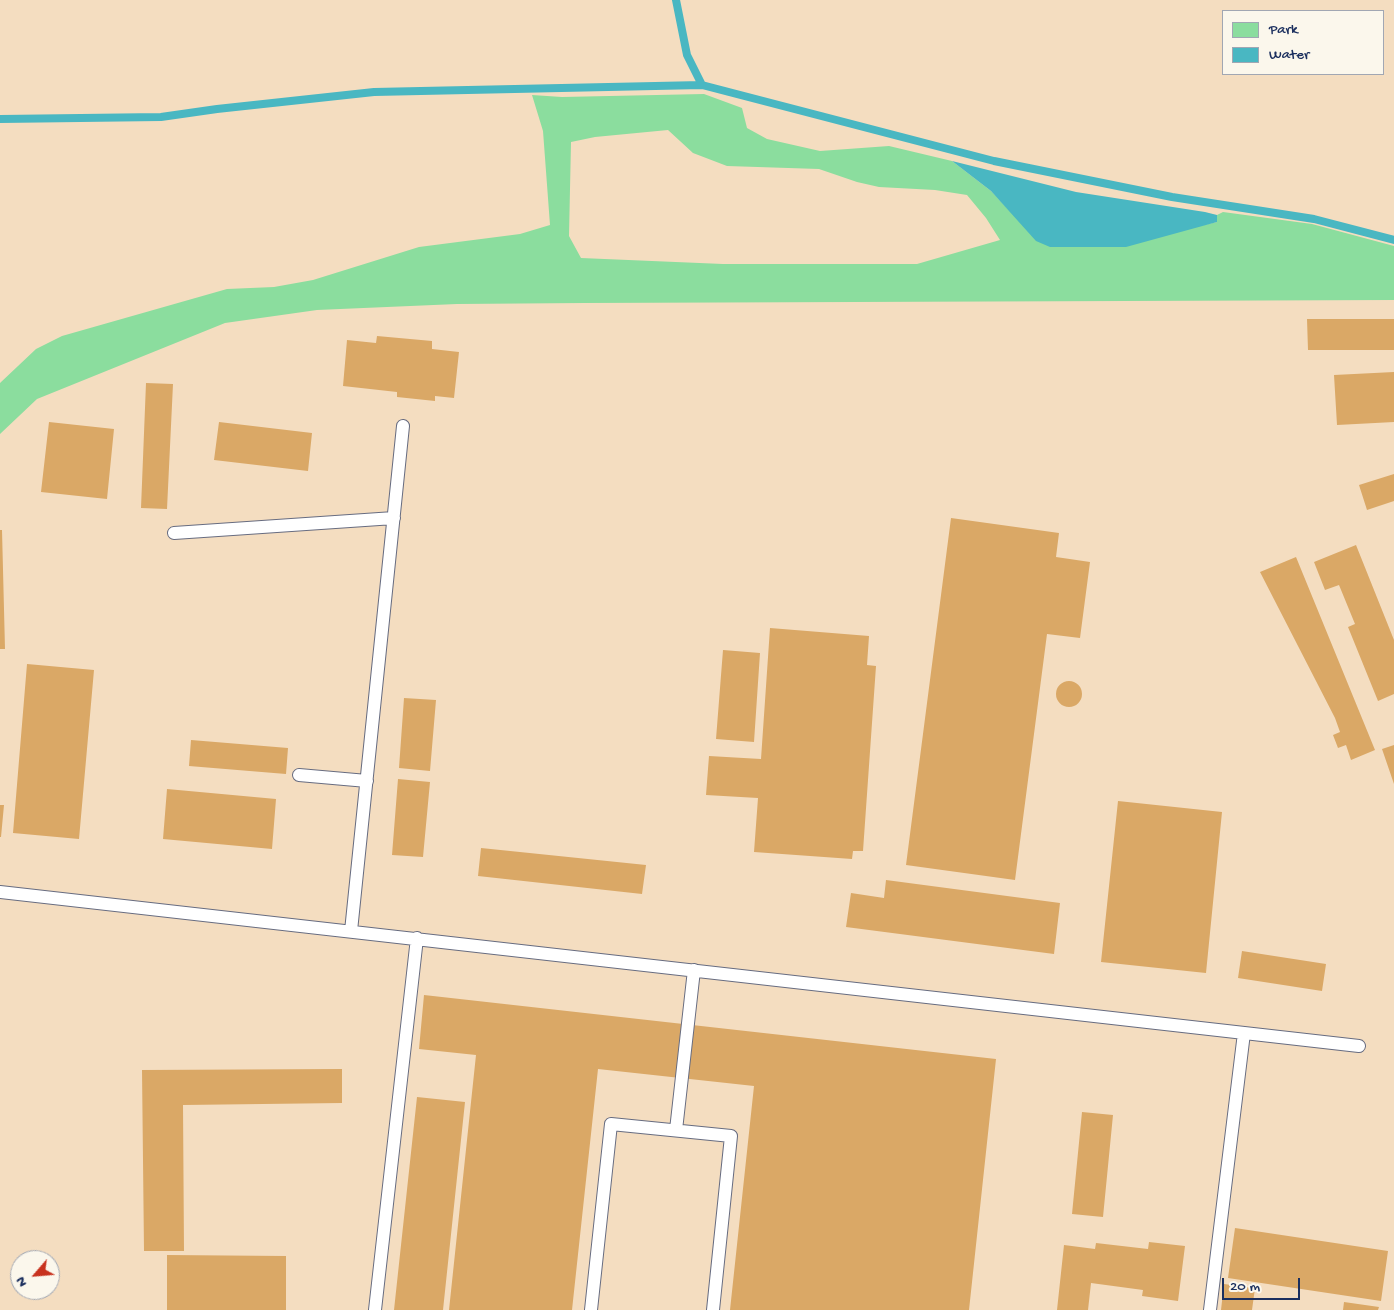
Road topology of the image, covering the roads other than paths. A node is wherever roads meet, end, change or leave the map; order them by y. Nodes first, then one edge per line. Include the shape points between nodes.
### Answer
1 (403, 426) dead end
2 (394, 518) junction
3 (174, 532) dead end
4 (299, 775) dead end
5 (367, 780) junction
6 (0, 892) edge
7 (351, 931) junction
8 (417, 938) junction
9 (694, 970) junction
10 (1244, 1033) junction
11 (1359, 1046) dead end
12 (676, 1130) junction
13 (374, 1310) edge
14 (591, 1310) edge
15 (713, 1310) edge
16 (1210, 1310) edge

1 - 2 lane
2 - 3 lane
2 - 5 lane
4 - 5 lane
5 - 7 lane
6 - 7 lane
7 - 8 lane
8 - 9 lane
8 - 13 lane
9 - 10 lane
9 - 12 lane
10 - 11 lane
10 - 16 lane
12 - 14 lane via 611,1124
12 - 15 lane via 731,1136

